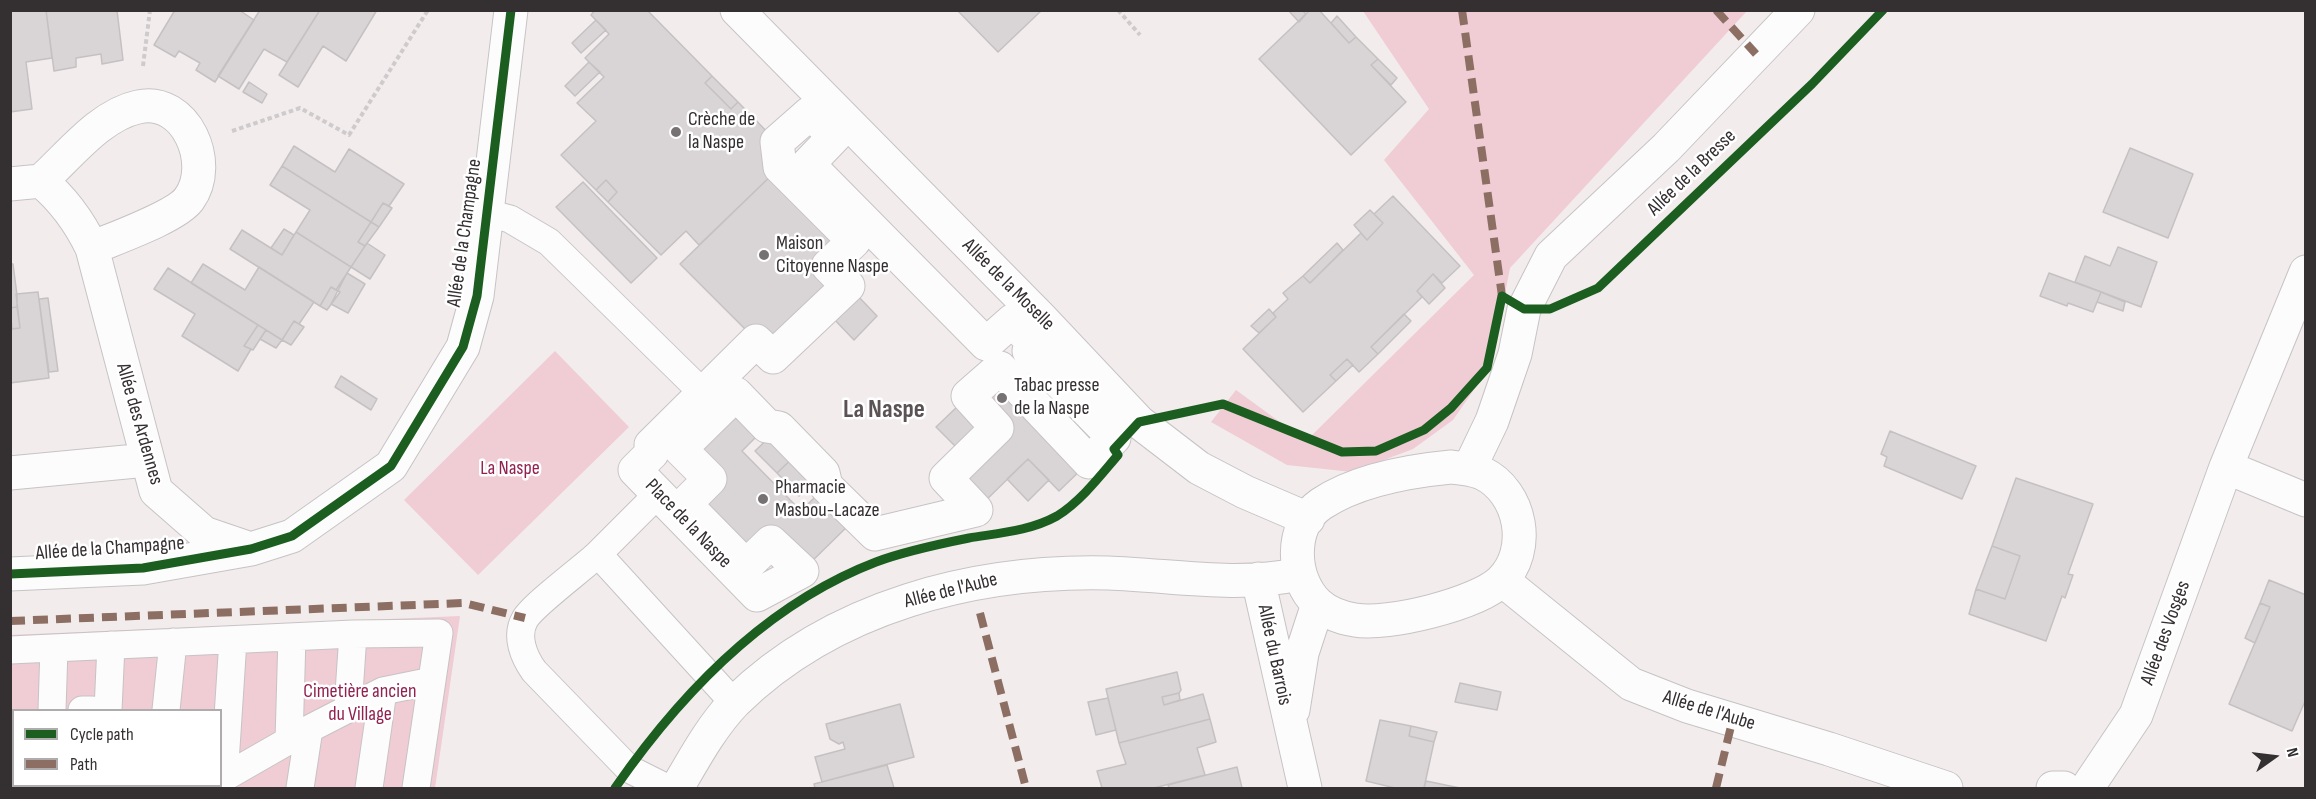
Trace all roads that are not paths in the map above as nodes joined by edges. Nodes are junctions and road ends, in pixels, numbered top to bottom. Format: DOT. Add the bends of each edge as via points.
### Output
graph roads {
  1 [pos="511,10"];
  2 [pos="737,10"];
  3 [pos="1798,10"];
  4 [pos="26,182"];
  5 [pos="487,213"];
  6 [pos="92,248"];
  7 [pos="2306,272"];
  8 [pos="704,393"];
  9 [pos="147,460"];
  10 [pos="2226,467"];
  11 [pos="1470,469"];
  12 [pos="10,473"];
  13 [pos="654,498"];
  14 [pos="2306,500"];
  15 [pos="1308,519"];
  16 [pos="251,549"];
  17 [pos="598,554"];
  18 [pos="10,574"];
  19 [pos="1299,574"];
  20 [pos="1258,579"];
  21 [pos="1502,580"];
  22 [pos="1318,604"];
  23 [pos="353,634"];
  24 [pos="292,638"];
  25 [pos="233,640"];
  26 [pos="173,642"];
  27 [pos="111,645"];
  28 [pos="54,648"];
  29 [pos="10,650"];
  30 [pos="432,681"];
  31 [pos="383,690"];
  32 [pos="734,703"];
  33 [pos="348,708"];
  34 [pos="52,709"];
  35 [pos="108,709"];
  36 [pos="166,709"];
  37 [pos="1291,731"];
  38 [pos="222,733"];
  39 [pos="299,734"];
  40 [pos="222,779"];
  41 [pos="300,789"];
  42 [pos="369,789"];
  43 [pos="416,789"];
  44 [pos="667,789"];
  45 [pos="677,789"];
  46 [pos="1305,789"];
  47 [pos="1946,789"];
  48 [pos="2053,789"];
  49 [pos="2064,789"];
  50 [pos="2086,789"];
  1 -- 5 [label="street, Allée de la Champagne"];
  2 -- 15 [label="street, Allée de la Moselle" via="1139,422 1199,468"];
  3 -- 11 [label="street, Allée de la Bresse" via="1666,148 1551,256 1524,309 1515,354"];
  4 -- 6 [label="street, Allée des Ardennes" via="59,196"];
  4 -- 6 [label="street, Allée des Ardennes" via="115,117 139,106 161,107 180,119 201,161 198,183 188,201 172,213"];
  5 -- 8 [label="lane" via="510,219 549,242"];
  5 -- 16 [label="street, Allée de la Champagne" via="477,296 463,347 391,466 292,536"];
  6 -- 9 [label="street, Allée des Ardennes"];
  7 -- 10 [label="street, Allée des Vosges"];
  8 -- 8 [label="street, Place de la Naspe" via="651,444 652,453 635,470 757,595 802,571 771,542 746,566 685,504 710,479 680,449 736,394 767,426 779,428 823,473 826,486 875,534 976,510 946,478 997,428 968,396 1000,368 1089,462 1114,438 1029,351 1035,344 1012,321 986,344 808,164 835,136 810,113 777,142 780,167 854,241 828,266 848,286 773,357 756,341"];
  9 -- 12 [label="street"];
  9 -- 16 [label="street, Allée des Ardennes" via="156,491 178,513 204,533"];
  10 -- 14 [label="street"];
  10 -- 50 [label="street, Allée des Vosges" via="2136,715"];
  11 -- 15 [label="street" via="1427,469 1362,485 1319,506"];
  11 -- 21 [label="street" via="1495,482 1515,511 1520,548 1514,565"];
  13 -- 17 [label="lane"];
  15 -- 19 [label="street" via="1300,535"];
  16 -- 18 [label="street, Allée de la Champagne" via="143,568"];
  17 -- 32 [label="lane"];
  17 -- 44 [label="lane" via="525,618 520,637 522,647 534,671 629,769"];
  19 -- 20 [label="street, Allée de l'Aube"];
  19 -- 22 [label="street"];
  20 -- 32 [label="street, Allée de l'Aube" via="1059,573 972,582 878,611 837,630 763,677"];
  20 -- 37 [label="street, Allée du Barrois"];
  21 -- 22 [label="street" via="1472,598 1377,622 1337,616"];
  21 -- 47 [label="street, Allée de l'Aube" via="1631,684 1687,706"];
  22 -- 37 [label="street, Allée du Barrois" via="1295,687"];
  23 -- 24 [label="lane"];
  23 -- 30 [label="lane" via="439,633"];
  23 -- 33 [label="lane"];
  24 -- 25 [label="lane"];
  24 -- 39 [label="lane"];
  25 -- 26 [label="lane"];
  25 -- 38 [label="lane"];
  26 -- 27 [label="lane"];
  26 -- 36 [label="lane"];
  27 -- 28 [label="lane"];
  27 -- 35 [label="lane"];
  28 -- 29 [label="lane"];
  28 -- 34 [label="lane"];
  30 -- 31 [label="lane"];
  30 -- 43 [label="lane"];
  31 -- 33 [label="lane"];
  31 -- 42 [label="lane"];
  32 -- 45 [label="street, Allée de l'Aube" via="714,727"];
  33 -- 39 [label="lane"];
  37 -- 46 [label="street, Allée du Barrois"];
  39 -- 40 [label="lane"];
  39 -- 41 [label="lane"];
  48 -- 49 [label="street"];
}
